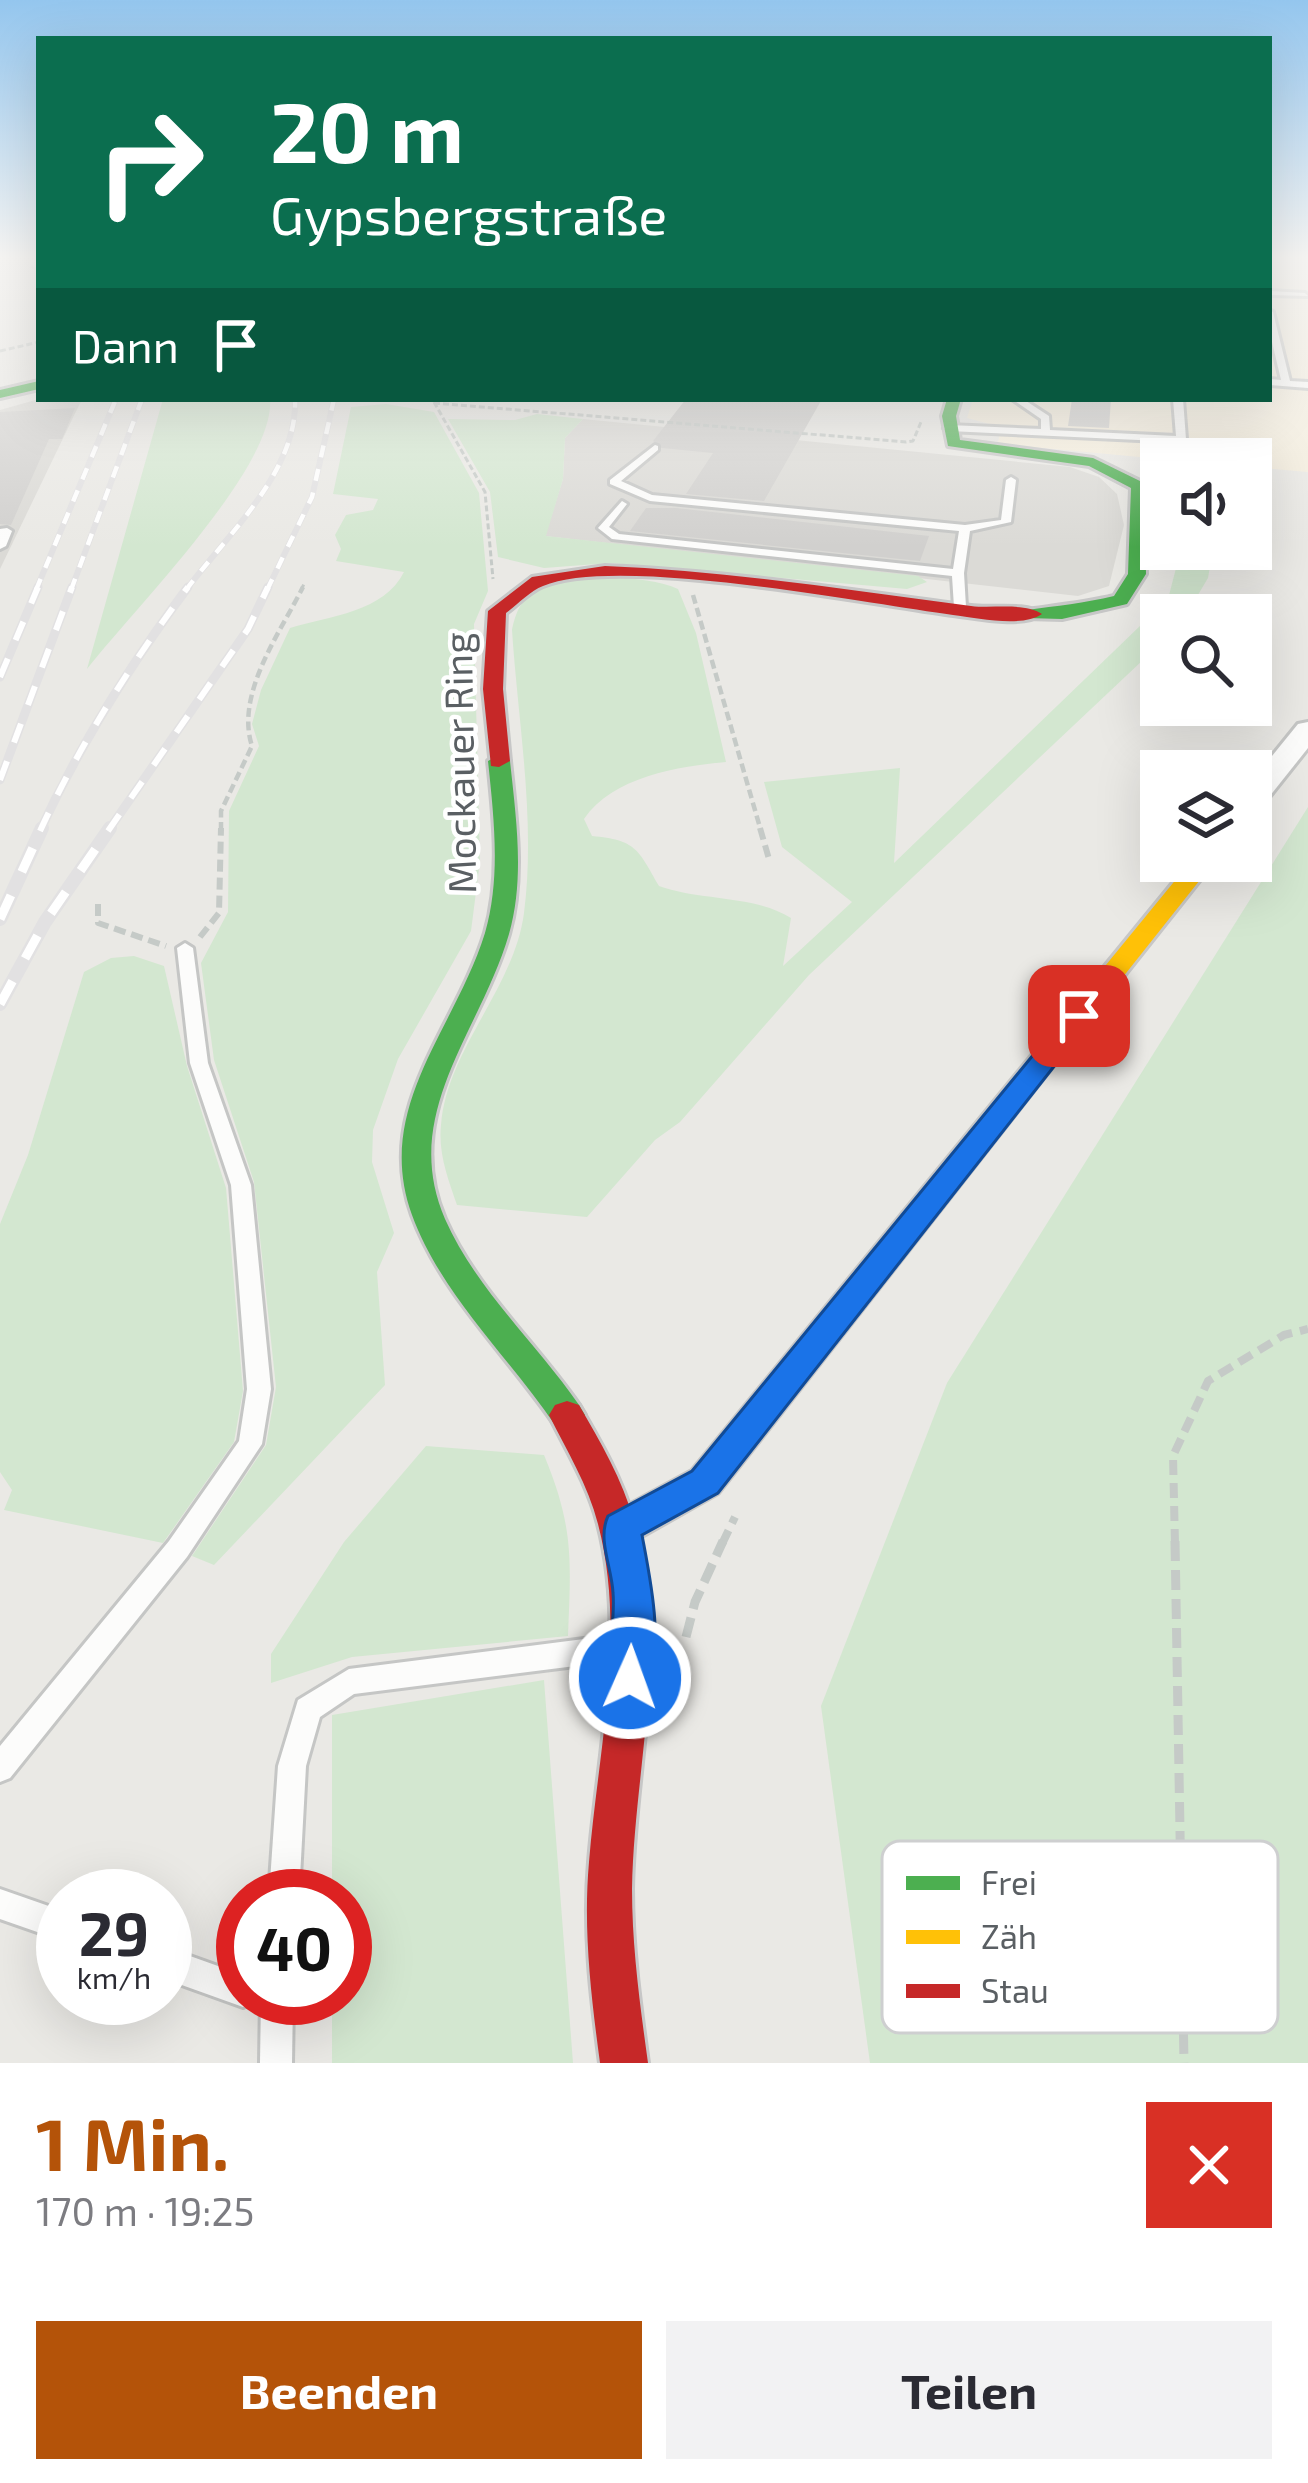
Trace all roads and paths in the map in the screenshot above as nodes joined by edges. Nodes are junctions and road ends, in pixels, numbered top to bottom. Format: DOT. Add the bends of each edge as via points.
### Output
graph roads {
  1 [pos="1279,354"];
  2 [pos="36,381"];
  3 [pos="1272,382"];
  4 [pos="1286,384"];
  5 [pos="1308,385"];
  6 [pos="0,390"];
  7 [pos="434,402"];
  8 [pos="445,402"];
  9 [pos="952,402"];
  10 [pos="1022,402"];
  11 [pos="1178,402"];
  12 [pos="937,421"];
  13 [pos="1045,434"];
  14 [pos="655,448"];
  15 [pos="1012,480"];
  16 [pos="622,504"];
  17 [pos="965,528"];
  18 [pos="0,532"];
  19 [pos="0,546"];
  20 [pos="958,573"];
  21 [pos="667,574"];
  22 [pos="304,584"];
  23 [pos="504,599"];
  24 [pos="960,607"];
  25 [pos="1308,730"];
  26 [pos="1272,775"];
  27 [pos="769,859"];
  28 [pos="1186,882"];
  29 [pos="98,904"];
  30 [pos="184,948"];
  31 [pos="1308,1329"];
  32 [pos="622,1528"];
  33 [pos="632,1646"];
  34 [pos="0,1768"];
  35 [pos="1180,1841"];
  36 [pos="286,1869"];
  37 [pos="0,1904"];
  38 [pos="36,1917"];
  39 [pos="274,2025"];
  40 [pos="1183,2033"];
  41 [pos="276,2063"];
  42 [pos="623,2063"];
  43 [pos="1184,2063"];
  1 -- 4 [label="lane"];
  2 -- 6 [label="main road"];
  3 -- 4 [label="lane"];
  4 -- 5 [label="lane"];
  7 -- 23 [label="path" via="484,493 494,590"];
  8 -- 12 [label="path" via="906,442"];
  9 -- 12 [label="main road"];
  10 -- 13 [label="lane" via="1046,418"];
  11 -- 13 [label="lane" via="1181,439"];
  12 -- 13 [label="lane"];
  12 -- 24 [label="main road, Mockauer Ring" via="960,446 1110,468 1128,476 1142,498 1138,574 1121,600 1057,615"];
  14 -- 17 [label="lane" via="614,482 650,498"];
  15 -- 17 [label="lane" via="1006,522"];
  16 -- 20 [label="lane" via="603,528 616,537"];
  17 -- 20 [label="lane"];
  18 -- 19 [label="lane" via="7,532"];
  20 -- 24 [label="lane"];
  21 -- 23 [label="main road, Mockauer Ring" via="555,576"];
  21 -- 24 [label="main road, Mockauer Ring"];
  21 -- 27 [label="path" via="686,586 702,617"];
  22 -- 30 [label="path" via="254,690 245,725 252,746 221,811 219,913"];
  23 -- 32 [label="main road, Mockauer Ring" via="494,631 502,910 479,977 420,1093 413,1166 449,1256 577,1428"];
  25 -- 26 [label="street"];
  28 -- 32 [label="main road" via="705,1482"];
  29 -- 30 [label="path" via="98,923 148,944"];
  30 -- 34 [label="lane" via="200,1063 241,1185 260,1389 250,1444 178,1549"];
  31 -- 35 [label="path" via="1208,1381 1173,1456"];
  32 -- 33 [label="main road, Mockauer Ring"];
  33 -- 36 [label="lane" via="349,1682 308,1709 292,1766"];
  33 -- 42 [label="main road, Mockauer Ring" via="609,1912"];
  37 -- 38 [label="lane"];
  39 -- 41 [label="lane"];
  40 -- 43 [label="path"];
}
